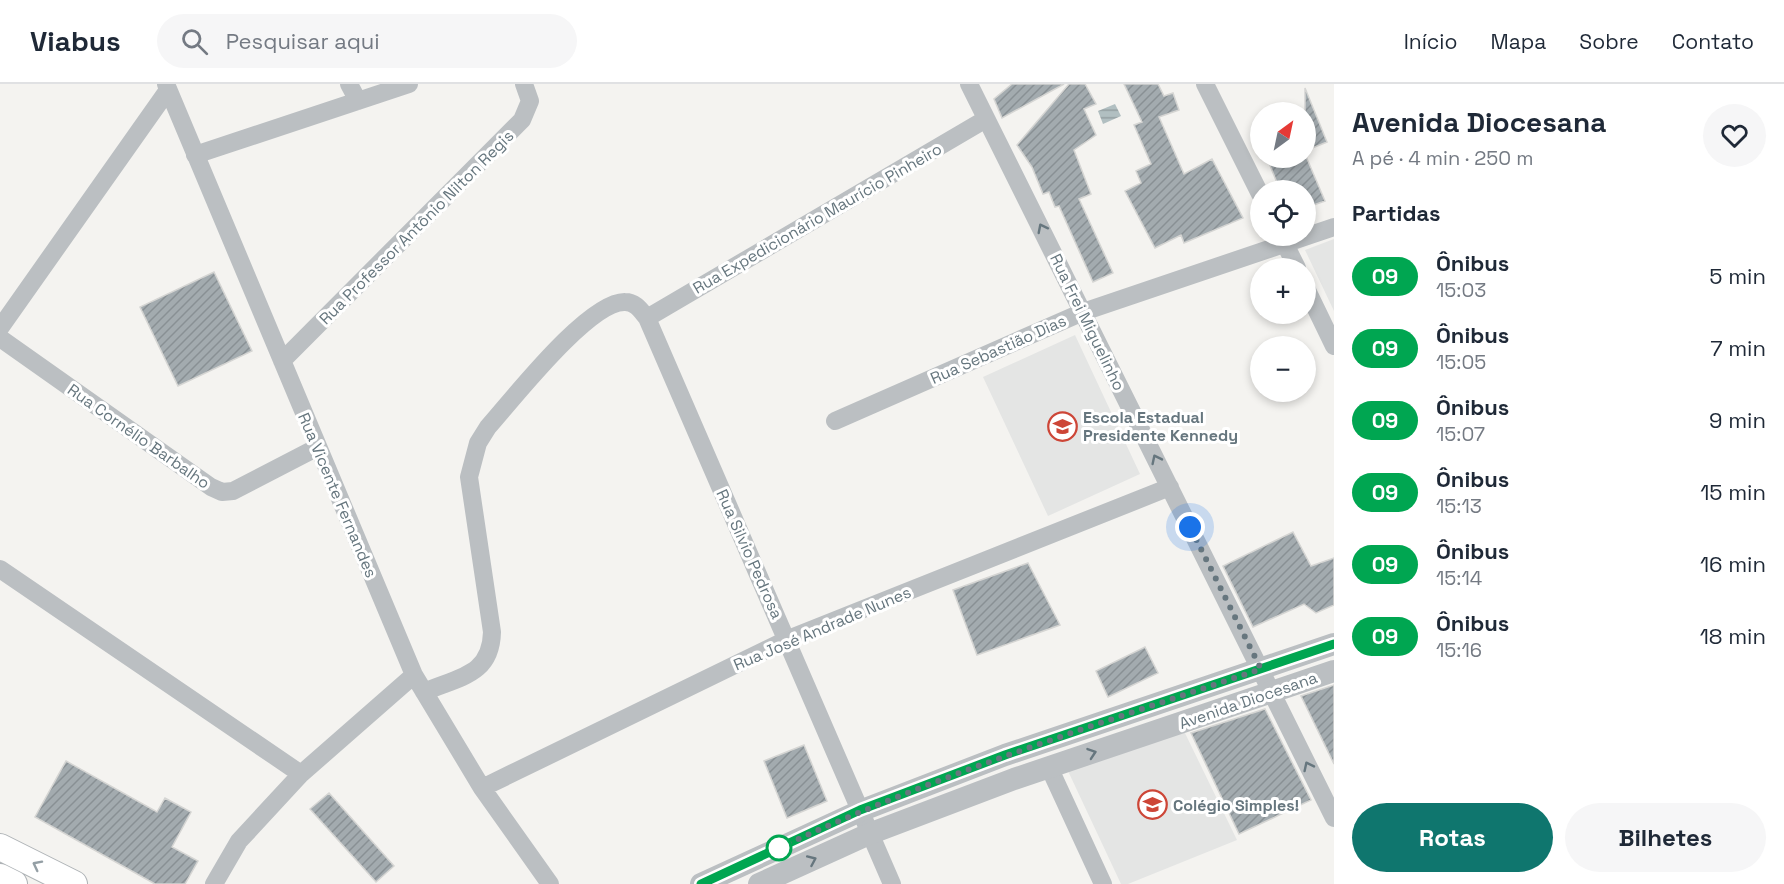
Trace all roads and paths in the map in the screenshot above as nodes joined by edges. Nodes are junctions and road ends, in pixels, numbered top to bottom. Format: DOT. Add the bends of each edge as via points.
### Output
graph roads {
  1 [pos="349,84"];
  2 [pos="409,84"];
  3 [pos="524,84"];
  4 [pos="969,84"];
  5 [pos="1205,84"];
  6 [pos="167,87"];
  7 [pos="358,101"];
  8 [pos="987,119"];
  9 [pos="195,155"];
  10 [pos="1253,180"];
  11 [pos="1334,227"];
  12 [pos="1316,232"];
  13 [pos="1266,246"];
  14 [pos="1316,309"];
  15 [pos="1083,312"];
  16 [pos="647,318"];
  17 [pos="0,328"];
  18 [pos="0,338"];
  19 [pos="1334,346"];
  20 [pos="282,361"];
  21 [pos="834,421"];
  22 [pos="318,447"];
  23 [pos="1170,487"];
  24 [pos="0,569"];
  25 [pos="788,639"];
  26 [pos="1334,644"];
  27 [pos="1261,669"];
  28 [pos="1334,671"];
  29 [pos="414,675"];
  30 [pos="424,692"];
  31 [pos="1272,692"];
  32 [pos="1005,755"];
  33 [pos="1049,767"];
  34 [pos="301,774"];
  35 [pos="1014,779"];
  36 [pos="482,788"];
  37 [pos="860,810"];
  38 [pos="1334,818"];
  39 [pos="869,834"];
  40 [pos="1,848"];
  41 [pos="0,877"];
  42 [pos="15,884"];
  43 [pos="74,884"];
  44 [pos="214,884"];
  45 [pos="550,884"];
  46 [pos="701,884"];
  47 [pos="759,884"];
  48 [pos="892,884"];
  49 [pos="1103,884"];
  1 -- 7 [label="street"];
  2 -- 7 [label="street"];
  3 -- 20 [label="street, Rua Professor Antônio Nilton Regis" via="530,101 522,120"];
  4 -- 8 [label="street, Rua Frei Miguelinho"];
  5 -- 10 [label="street"];
  6 -- 9 [label="street, Rua Vicente Fernandes"];
  6 -- 17 [label="street"];
  7 -- 9 [label="street"];
  15 -- 8 [label="street, Rua Frei Miguelinho, one-way"];
  8 -- 16 [label="street, Rua Expedicionário Maurício Pinheiro"];
  9 -- 20 [label="street, Rua Vicente Fernandes"];
  11 -- 12 [label="street, Rua Sebastião Dias"];
  13 -- 15 [label="street, Rua Sebastião Dias"];
  14 -- 19 [label="street"];
  15 -- 21 [label="street, Rua Sebastião Dias"];
  23 -- 15 [label="street, Rua Frei Miguelinho, one-way"];
  16 -- 25 [label="street, Rua Silvio Pedrosa"];
  16 -- 30 [label="street" via="636,305 623,302 578,327 478,443 469,477 492,650 476,670"];
  18 -- 22 [label="street, Rua Cornélio Barbalho" via="222,492 242,487"];
  20 -- 22 [label="street, Rua Vicente Fernandes"];
  22 -- 29 [label="street, Rua Vicente Fernandes"];
  23 -- 25 [label="street, Rua José Andrade Nunes"];
  23 -- 27 [label="street, Rua Frei Miguelinho"];
  24 -- 34 [label="street"];
  25 -- 36 [label="street, Rua José Andrade Nunes"];
  25 -- 37 [label="street, Rua Silvio Pedrosa"];
  26 -- 27 [label="street, Avenida Diocesana"];
  27 -- 31 [label="street, Rua Frei Miguelinho"];
  27 -- 32 [label="street, Avenida Diocesana"];
  28 -- 31 [label="street, Avenida Diocesana"];
  29 -- 30 [label="street, Rua Vicente Fernandes"];
  29 -- 34 [label="street"];
  30 -- 36 [label="street, Rua Vicente Fernandes"];
  33 -- 31 [label="street, Avenida Diocesana, one-way"];
  38 -- 31 [label="street, Rua Frei Miguelinho, one-way"];
  32 -- 35 [label="street"];
  32 -- 37 [label="street, Avenida Diocesana"];
  33 -- 35 [label="street, Avenida Diocesana"];
  33 -- 49 [label="street"];
  34 -- 44 [label="street" via="239,841"];
  35 -- 39 [label="street, Avenida Diocesana"];
  36 -- 45 [label="street, Rua Vicente Fernandes"];
  37 -- 39 [label="street, Rua Silvio Pedrosa"];
  37 -- 46 [label="street, Avenida Diocesana"];
  47 -- 39 [label="street, Avenida Diocesana, one-way"];
  39 -- 48 [label="street, Rua Silvio Pedrosa"];
  43 -- 40 [label="main road, one-way"];
  41 -- 42 [label="main road"];
}
